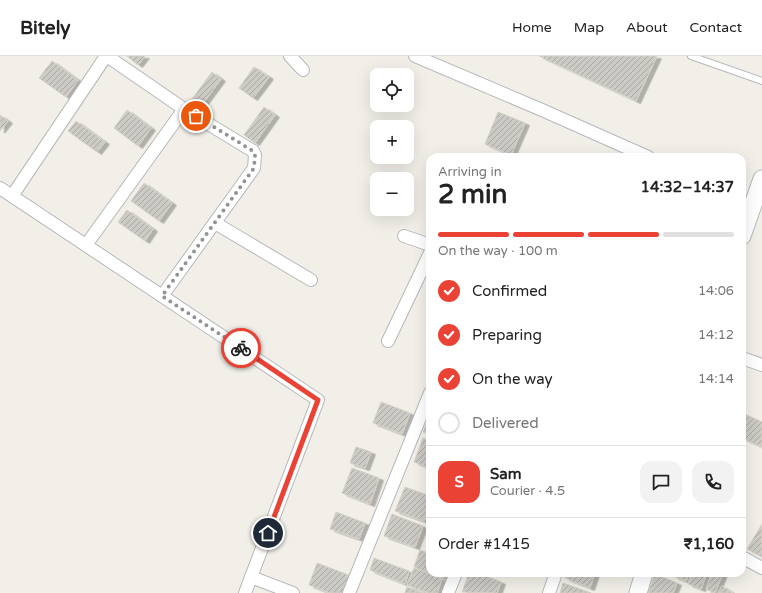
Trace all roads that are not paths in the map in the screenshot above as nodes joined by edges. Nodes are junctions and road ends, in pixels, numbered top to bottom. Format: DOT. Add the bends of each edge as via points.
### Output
graph roads {
  1 [pos="106,56"];
  2 [pos="290,56"];
  3 [pos="691,56"];
  4 [pos="419,57"];
  5 [pos="303,70"];
  6 [pos="762,81"];
  7 [pos="184,109"];
  8 [pos="639,153"];
  9 [pos="762,179"];
  10 [pos="0,188"];
  11 [pos="12,196"];
  12 [pos="748,202"];
  13 [pos="746,213"];
  14 [pos="215,223"];
  15 [pos="404,236"];
  16 [pos="426,244"];
  17 [pos="86,245"];
  18 [pos="426,261"];
  19 [pos="311,280"];
  20 [pos="162,296"];
  21 [pos="388,341"];
  22 [pos="746,359"];
  23 [pos="762,365"];
  24 [pos="426,403"];
  25 [pos="746,559"];
  26 [pos="762,568"];
  27 [pos="251,577"];
  28 [pos="454,577"];
  29 [pos="555,577"];
  30 [pos="643,577"];
  31 [pos="245,593"];
  32 [pos="293,593"];
  33 [pos="349,593"];
  34 [pos="448,593"];
  35 [pos="549,593"];
  36 [pos="638,593"];
  1 -- 7 [label="street"];
  1 -- 11 [label="street"];
  2 -- 5 [label="street"];
  3 -- 6 [label="lane"];
  4 -- 8 [label="street"];
  7 -- 14 [label="street" via="253,151 255,155 254,168"];
  7 -- 17 [label="street"];
  9 -- 12 [label="street"];
  10 -- 11 [label="street"];
  11 -- 17 [label="street"];
  12 -- 13 [label="street"];
  14 -- 19 [label="street"];
  14 -- 20 [label="street"];
  15 -- 16 [label="street"];
  17 -- 20 [label="street"];
  18 -- 21 [label="street"];
  20 -- 27 [label="street" via="318,400"];
  22 -- 23 [label="street"];
  24 -- 33 [label="street"];
  25 -- 26 [label="street"];
  27 -- 31 [label="street"];
  27 -- 32 [label="street"];
  28 -- 34 [label="street"];
  29 -- 35 [label="street"];
  30 -- 36 [label="street"];
}
